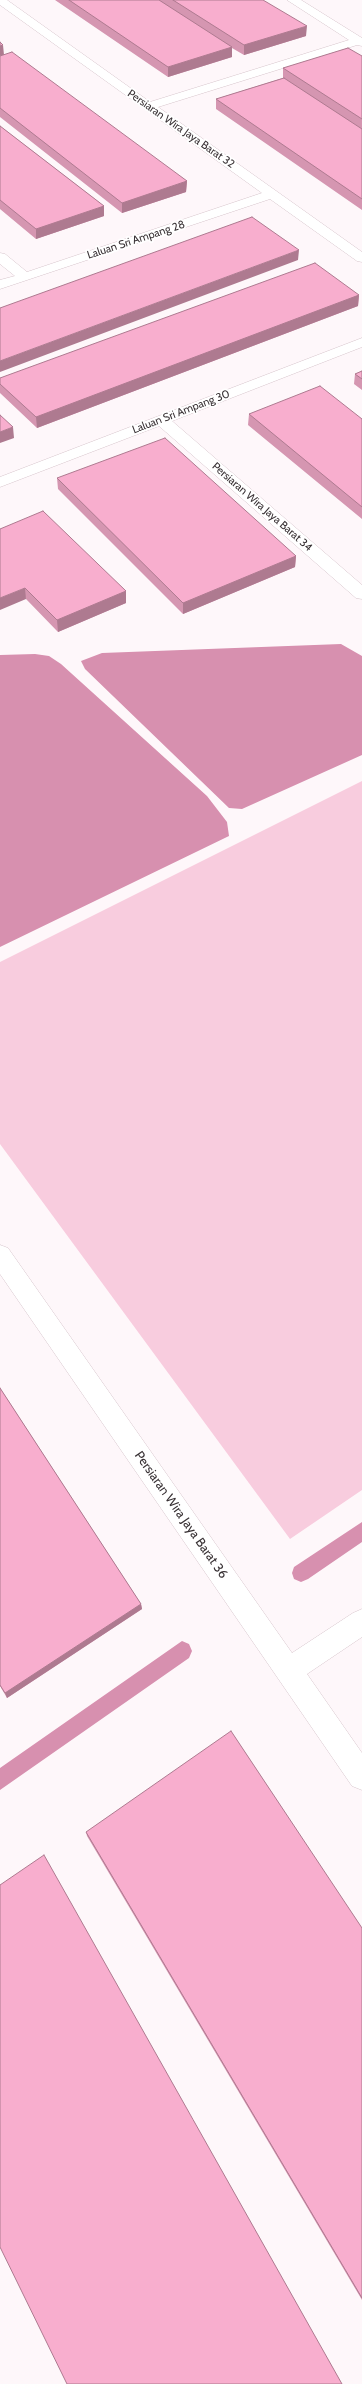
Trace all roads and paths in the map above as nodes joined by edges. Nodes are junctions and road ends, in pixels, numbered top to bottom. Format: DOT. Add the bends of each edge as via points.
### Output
graph roads {
  1 [pos="0,0"];
  2 [pos="293,0"];
  3 [pos="360,42"];
  4 [pos="149,106"];
  5 [pos="272,194"];
  6 [pos="0,256"];
  7 [pos="362,258"];
  8 [pos="24,277"];
  9 [pos="0,285"];
  10 [pos="362,342"];
  11 [pos="162,420"];
  12 [pos="0,482"];
  13 [pos="362,594"];
  14 [pos="0,1255"];
  15 [pos="362,1622"];
  16 [pos="289,1671"];
  17 [pos="362,1776"];
  1 -- 4 [label="street, Persiaran Wira Jaya Barat 32"];
  2 -- 3 [label="street"];
  3 -- 4 [label="street"];
  4 -- 5 [label="street, Persiaran Wira Jaya Barat 32"];
  5 -- 7 [label="street, Persiaran Wira Jaya Barat 32"];
  5 -- 8 [label="street, Laluan Sri Ampang 28"];
  6 -- 8 [label="street"];
  8 -- 9 [label="street, Laluan Sri Ampang 28"];
  10 -- 11 [label="street, Laluan Sri Ampang 30"];
  11 -- 12 [label="street, Laluan Sri Ampang 30"];
  11 -- 13 [label="street, Persiaran Wira Jaya Barat 34"];
  14 -- 16 [label="street, Persiaran Wira Jaya Barat 36"];
  15 -- 16 [label="street"];
  16 -- 17 [label="street, Persiaran Wira Jaya Barat 36"];
}
